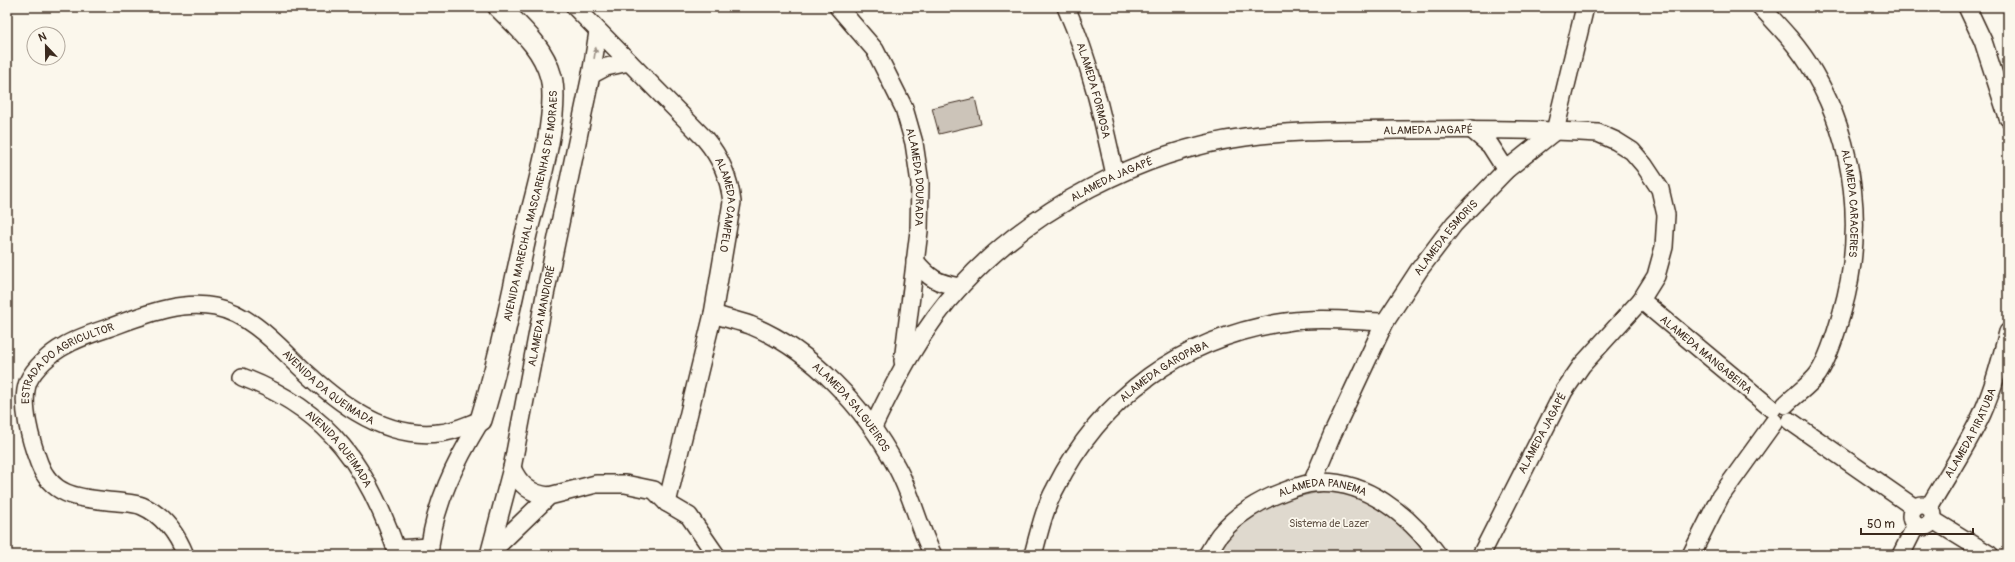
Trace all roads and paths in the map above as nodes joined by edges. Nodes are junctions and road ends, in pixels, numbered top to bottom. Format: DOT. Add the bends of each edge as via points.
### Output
graph roads {
  1 [pos="499,7"];
  2 [pos="575,7"];
  3 [pos="838,7"];
  4 [pos="1066,7"];
  5 [pos="1585,7"];
  6 [pos="1761,7"];
  7 [pos="1967,7"];
  8 [pos="598,32"];
  9 [pos="630,62"];
  10 [pos="591,75"];
  11 [pos="2008,118"];
  12 [pos="1471,129"];
  13 [pos="1555,131"];
  14 [pos="1506,170"];
  15 [pos="1115,175"];
  16 [pos="915,261"];
  17 [pos="960,287"];
  18 [pos="1641,300"];
  19 [pos="188,306"];
  20 [pos="713,314"];
  21 [pos="1385,322"];
  22 [pos="2008,332"];
  23 [pos="902,368"];
  24 [pos="242,377"];
  25 [pos="1780,414"];
  26 [pos="480,420"];
  27 [pos="873,428"];
  28 [pos="512,468"];
  29 [pos="1312,483"];
  30 [pos="549,496"];
  31 [pos="668,503"];
  32 [pos="1925,511"];
  33 [pos="430,551"];
  34 [pos="397,552"];
  35 [pos="186,555"];
  36 [pos="489,555"];
  37 [pos="716,555"];
  38 [pos="933,555"];
  39 [pos="1034,555"];
  40 [pos="1207,555"];
  41 [pos="1438,555"];
  42 [pos="1481,555"];
  43 [pos="1691,555"];
  44 [pos="1901,555"];
  45 [pos="1990,555"];
  1 -- 26 [label="street, AVENIDA MARECHAL MASCARENHAS DE MORAES" via="537,45 551,77 553,95 547,146 494,379"];
  2 -- 8 [label="street, ALAMEDA CAMPELO"];
  3 -- 16 [label="street, ALAMEDA DOURADA" via="875,50 904,108 914,143 920,183 919,231"];
  4 -- 15 [label="street, ALAMEDA FORMOSA" via="1082,42 1096,87"];
  5 -- 13 [label="street"];
  6 -- 25 [label="street, ALAMEDA CARACERES" via="1786,33 1814,72 1833,112 1846,151 1853,193 1854,237 1850,285 1836,334 1818,374"];
  7 -- 11 [label="street" via="1983,41"];
  8 -- 9 [label="street, ALAMEDA CAMPELO"];
  10 -- 8 [label="street, ALAMEDA MANDIORÉ, one-way"];
  9 -- 10 [label="street" via="606,67"];
  9 -- 20 [label="street, ALAMEDA CAMPELO" via="715,152 730,185 732,202"];
  10 -- 28 [label="street, ALAMEDA MANDIORÉ"];
  12 -- 13 [label="street, ALAMEDA JAGAPÉ"];
  12 -- 14 [label="street" via="1490,145"];
  12 -- 15 [label="street, ALAMEDA JAGAPÉ" via="1303,131 1244,137 1197,147"];
  13 -- 14 [label="street, ALAMEDA ESMORIS"];
  13 -- 18 [label="street, ALAMEDA JAGAPÉ" via="1598,133 1616,141 1632,151 1660,190 1666,215 1664,247 1656,276"];
  14 -- 21 [label="street, ALAMEDA ESMORIS" via="1454,224 1419,270"];
  15 -- 17 [label="street, ALAMEDA JAGAPÉ" via="1036,222 1002,247"];
  16 -- 17 [label="street" via="933,280"];
  16 -- 23 [label="street, ALAMEDA DOURADA"];
  17 -- 23 [label="street, ALAMEDA JAGAPÉ" via="918,342"];
  18 -- 25 [label="street, ALAMEDA MANGABEIRA"];
  18 -- 42 [label="street, ALAMEDA JAGAPÉ" via="1582,365 1564,391"];
  19 -- 26 [label="street, AVENIDA DA QUEIMADA" via="214,307 245,319 283,350 313,380 343,403 382,426 430,434 452,431"];
  19 -- 35 [label="street, ESTRADA DO AGRICULTOR" via="153,312 85,336 62,347 34,372 29,381 26,400 34,447 40,466 51,484 72,496 141,506 159,517 172,530"];
  20 -- 27 [label="street, ALAMEDA SALGUEIROS" via="751,326 780,341 804,358 842,389"];
  20 -- 31 [label="street, ALAMEDA CAMPELO"];
  21 -- 29 [label="street, ALAMEDA ESMORIS"];
  21 -- 39 [label="street, ALAMEDA GAROPABA" via="1286,322 1247,330 1201,346 1166,364 1130,391 1101,419 1075,453 1054,490 1041,524"];
  22 -- 32 [label="street, ALAMEDA PIRATUBA" via="1982,413 1969,440"];
  23 -- 27 [label="street, ALAMEDA JAGAPÉ"];
  24 -- 34 [label="street, AVENIDA QUEIMADA" via="265,386 300,406 326,426 347,450 369,486"];
  25 -- 32 [label="street, ALAMEDA MANGABEIRA"];
  25 -- 43 [label="street, ALAMEDA CARACERES" via="1720,497"];
  26 -- 33 [label="street" via="443,493"];
  27 -- 38 [label="street, ALAMEDA SALGUEIROS" via="897,466 911,498 924,539"];
  28 -- 30 [label="street" via="518,481 527,489"];
  28 -- 36 [label="street, ALAMEDA MANDIORÉ"];
  29 -- 40 [label="street, ALAMEDA PANEMA" via="1270,497 1248,509 1222,532"];
  29 -- 41 [label="street, ALAMEDA PANEMA" via="1342,485 1367,493 1389,505 1427,539"];
  30 -- 31 [label="street" via="596,484 625,484 654,490"];
  30 -- 36 [label="street"];
  31 -- 37 [label="street" via="689,516"];
  32 -- 44 [label="street" via="1911,517 1916,525"];
  32 -- 45 [label="street, ALAMEDA MANGABEIRA"];
  33 -- 34 [label="street"];
}
